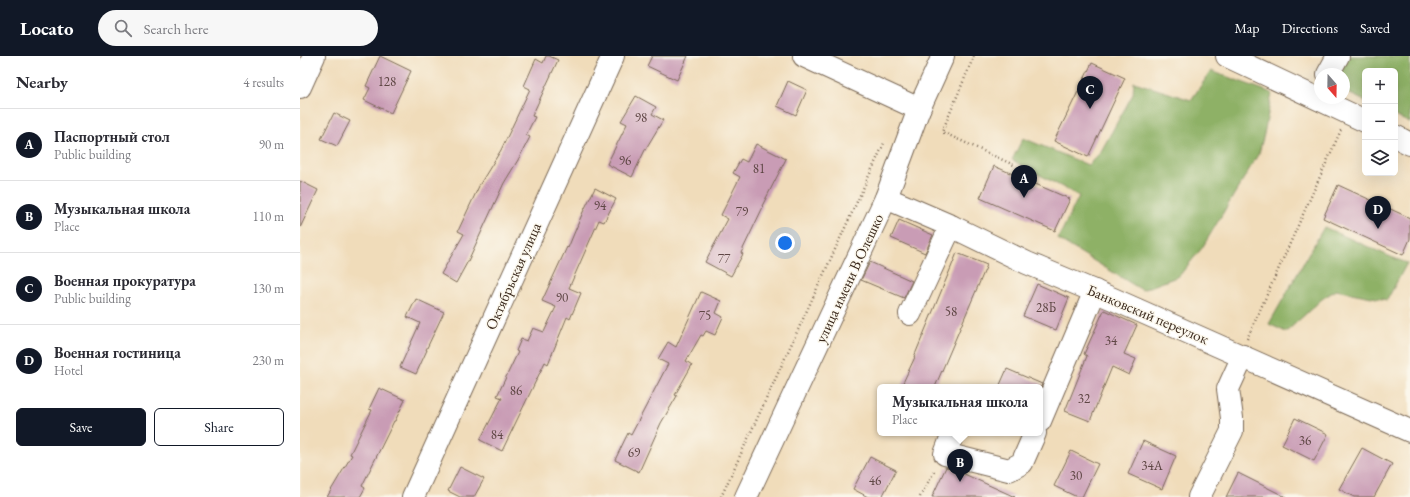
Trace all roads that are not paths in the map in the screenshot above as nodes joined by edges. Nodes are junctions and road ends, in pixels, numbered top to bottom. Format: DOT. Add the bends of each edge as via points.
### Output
graph roads {
  1 [pos="314,56"];
  2 [pos="613,56"];
  3 [pos="804,56"];
  4 [pos="943,56"];
  5 [pos="1227,56"];
  6 [pos="1338,56"];
  7 [pos="1331,68"];
  8 [pos="300,87"];
  9 [pos="1314,92"];
  10 [pos="1335,104"];
  11 [pos="919,109"];
  12 [pos="1357,117"];
  13 [pos="1398,138"];
  14 [pos="1410,144"];
  15 [pos="886,198"];
  16 [pos="951,226"];
  17 [pos="1095,291"];
  18 [pos="910,314"];
  19 [pos="1241,355"];
  20 [pos="1043,414"];
  21 [pos="1410,431"];
  22 [pos="952,436"];
  23 [pos="1034,436"];
  24 [pos="413,497"];
  25 [pos="746,497"];
  26 [pos="1200,497"];
  1 -- 8 [label="street"];
  2 -- 24 [label="street, Октябрьская улица"];
  3 -- 11 [label="street"];
  4 -- 11 [label="street, улица имени В.Олешко"];
  5 -- 9 [label="street"];
  6 -- 7 [label="street"];
  10 -- 12 [label="street"];
  11 -- 15 [label="street, улица имени В.Олешко"];
  13 -- 14 [label="street"];
  15 -- 16 [label="street, Банковский переулок"];
  15 -- 25 [label="street, улица имени В.Олешко"];
  16 -- 17 [label="street, Банковский переулок" via="1027,263"];
  16 -- 18 [label="street"];
  17 -- 19 [label="street, Банковский переулок"];
  17 -- 20 [label="street"];
  19 -- 21 [label="street, Банковский переулок"];
  19 -- 26 [label="street" via="1228,389 1232,431"];
  22 -- 23 [label="street" via="945,454 1009,470 1022,463"];
}
